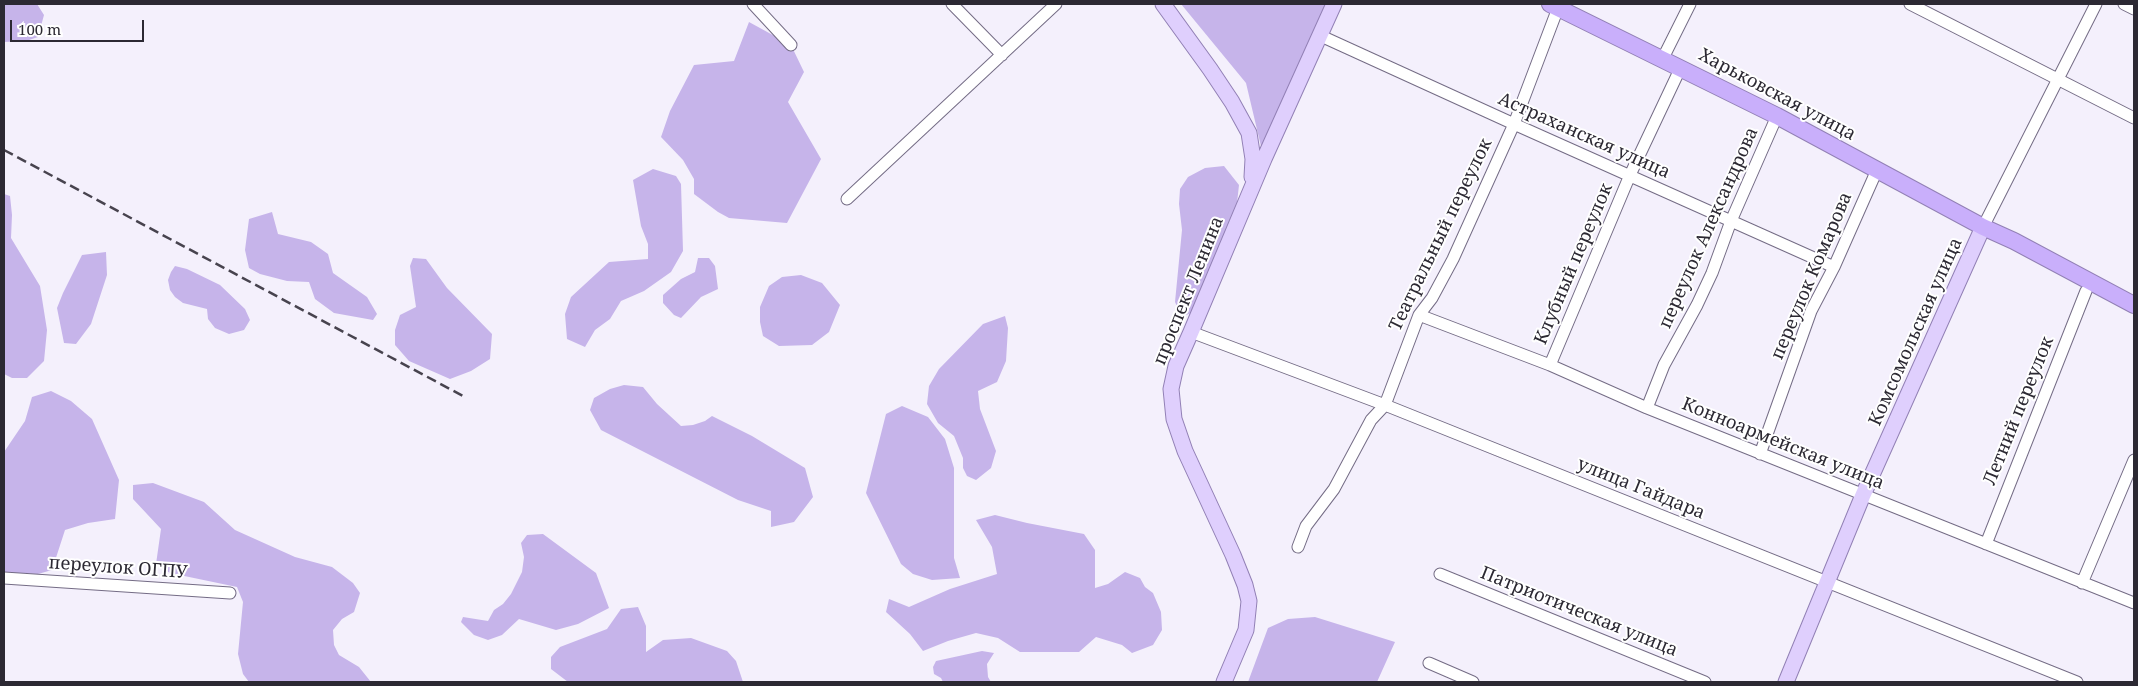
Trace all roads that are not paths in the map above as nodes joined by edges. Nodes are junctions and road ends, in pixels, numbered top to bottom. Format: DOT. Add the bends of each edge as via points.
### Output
graph roads {
  1 [pos="752,4"];
  2 [pos="952,4"];
  3 [pos="1056,4"];
  4 [pos="1162,4"];
  5 [pos="1334,4"];
  6 [pos="1690,4"];
  7 [pos="1910,4"];
  8 [pos="2096,4"];
  9 [pos="2124,4"];
  10 [pos="1554,6"];
  11 [pos="2134,9"];
  12 [pos="1321,36"];
  13 [pos="791,45"];
  14 [pos="1002,54"];
  15 [pos="1663,58"];
  16 [pos="1681,67"];
  17 [pos="2058,79"];
  18 [pos="1777,116"];
  19 [pos="2134,118"];
  20 [pos="1514,124"];
  21 [pos="1877,170"];
  22 [pos="1630,175"];
  23 [pos="1252,189"];
  24 [pos="847,199"];
  25 [pos="1731,221"];
  26 [pos="1983,228"];
  27 [pos="1834,267"];
  28 [pos="2086,291"];
  29 [pos="2134,306"];
  30 [pos="1419,315"];
  31 [pos="2134,317"];
  32 [pos="1191,332"];
  33 [pos="1550,365"];
  34 [pos="1386,405"];
  35 [pos="1647,408"];
  36 [pos="1760,454"];
  37 [pos="2134,460"];
  38 [pos="1863,495"];
  39 [pos="1986,544"];
  40 [pos="1298,547"];
  41 [pos="1440,574"];
  42 [pos="4,578"];
  43 [pos="1827,583"];
  44 [pos="2082,583"];
  45 [pos="230,593"];
  46 [pos="2134,603"];
  47 [pos="1429,663"];
  48 [pos="1224,682"];
  49 [pos="1473,682"];
  50 [pos="1705,682"];
  51 [pos="1786,682"];
  52 [pos="2077,682"];
  1 -- 13 [label="street"];
  2 -- 14 [label="street"];
  3 -- 14 [label="street"];
  4 -- 23 [label="main road" via="1210,69 1249,133 1253,159"];
  5 -- 12 [label="main road, проспект Ленина"];
  6 -- 15 [label="street"];
  7 -- 17 [label="street"];
  8 -- 17 [label="street, Комсомольская улица"];
  9 -- 11 [label="street"];
  10 -- 15 [label="highway, Харьковская улица"];
  10 -- 20 [label="street, Театральный переулок"];
  12 -- 20 [label="street, Астраханская улица"];
  12 -- 23 [label="main road, проспект Ленина"];
  14 -- 24 [label="street"];
  15 -- 16 [label="highway, Харьковская улица"];
  16 -- 18 [label="highway, Харьковская улица"];
  16 -- 22 [label="street, Клубный переулок"];
  17 -- 19 [label="street"];
  17 -- 26 [label="street, Комсомольская улица"];
  18 -- 21 [label="highway, Харьковская улица"];
  18 -- 25 [label="street, переулок Александрова"];
  20 -- 22 [label="street, Астраханская улица"];
  20 -- 30 [label="street, Театральный переулок" via="1453,259"];
  21 -- 26 [label="highway, Харьковская улица"];
  21 -- 27 [label="street, переулок Комарова"];
  22 -- 25 [label="street, Астраханская улица"];
  22 -- 33 [label="street, Клубный переулок"];
  23 -- 32 [label="main road, проспект Ленина"];
  25 -- 27 [label="street, Астраханская улица"];
  25 -- 35 [label="street, переулок Александрова" via="1712,274 1664,365"];
  26 -- 28 [label="highway, Харьковская улица" via="2010,250"];
  26 -- 29 [label="highway, Харьковская улица" via="2014,241"];
  26 -- 38 [label="main road, Комсомольская улица"];
  27 -- 36 [label="street, переулок Комарова" via="1811,311"];
  28 -- 31 [label="highway, Харьковская улица"];
  28 -- 39 [label="street, Летний переулок"];
  30 -- 33 [label="street, Конноармейская улица"];
  30 -- 34 [label="street, Театральный переулок"];
  32 -- 34 [label="street, улица Гайдара"];
  32 -- 48 [label="main road, проспект Ленина" via="1176,366 1171,389 1174,419 1185,451 1233,555 1249,601 1246,630"];
  33 -- 35 [label="street, Конноармейская улица"];
  34 -- 40 [label="street, Театральный переулок" via="1371,420 1334,489 1306,526"];
  34 -- 43 [label="street, улица Гайдара"];
  35 -- 36 [label="street, Конноармейская улица"];
  36 -- 38 [label="street, Конноармейская улица"];
  37 -- 44 [label="street"];
  38 -- 39 [label="street, Конноармейская улица"];
  38 -- 43 [label="main road, Комсомольская улица"];
  39 -- 44 [label="street, Конноармейская улица"];
  41 -- 50 [label="street, Патриотическая улица"];
  42 -- 45 [label="street, переулок ОГПУ"];
  43 -- 51 [label="main road, Комсомольская улица"];
  43 -- 52 [label="street, улица Гайдара"];
  44 -- 46 [label="street, Конноармейская улица"];
  47 -- 49 [label="street"];
}
